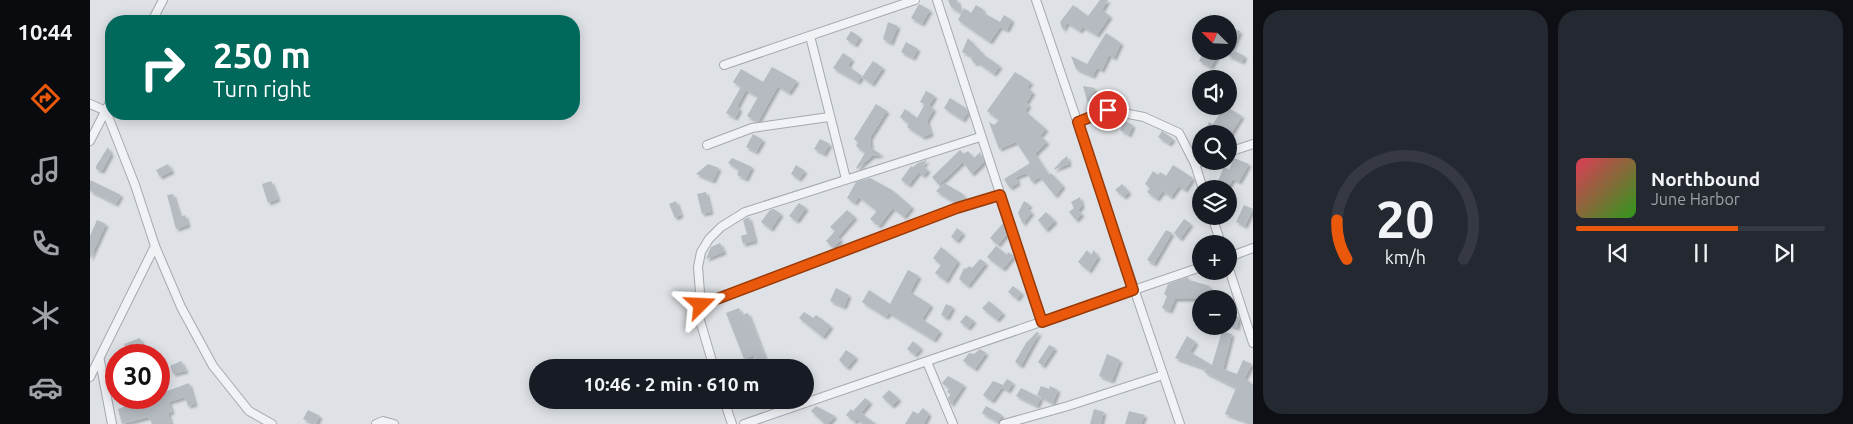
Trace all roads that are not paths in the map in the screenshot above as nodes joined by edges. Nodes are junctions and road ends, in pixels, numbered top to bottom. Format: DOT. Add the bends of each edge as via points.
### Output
graph roads {
  1 [pos="163,0"];
  2 [pos="915,0"];
  3 [pos="936,0"];
  4 [pos="1036,0"];
  5 [pos="155,15"];
  6 [pos="810,36"];
  7 [pos="724,65"];
  8 [pos="90,104"];
  9 [pos="105,111"];
  10 [pos="105,113"];
  11 [pos="829,117"];
  12 [pos="110,120"];
  13 [pos="1078,122"];
  14 [pos="980,138"];
  15 [pos="90,141"];
  16 [pos="1253,144"];
  17 [pos="707,145"];
  18 [pos="1237,149"];
  19 [pos="1192,153"];
  20 [pos="846,179"];
  21 [pos="1000,195"];
  22 [pos="155,246"];
  23 [pos="1253,248"];
  24 [pos="1237,254"];
  25 [pos="1192,269"];
  26 [pos="1233,280"];
  27 [pos="1133,290"];
  28 [pos="701,305"];
  29 [pos="1042,322"];
  30 [pos="1253,340"];
  31 [pos="711,359"];
  32 [pos="100,361"];
  33 [pos="928,362"];
  34 [pos="1163,375"];
  35 [pos="90,377"];
  36 [pos="727,409"];
  37 [pos="112,424"];
  38 [pos="272,424"];
  39 [pos="376,424"];
  40 [pos="394,424"];
  41 [pos="732,424"];
  42 [pos="744,424"];
  43 [pos="953,424"];
  44 [pos="1004,424"];
  45 [pos="1180,424"];
  1 -- 5 [label="street"];
  2 -- 6 [label="street"];
  3 -- 14 [label="street"];
  4 -- 13 [label="street"];
  6 -- 7 [label="street"];
  6 -- 11 [label="street"];
  8 -- 9 [label="street"];
  10 -- 15 [label="street"];
  11 -- 17 [label="street" via="752,128"];
  11 -- 20 [label="street"];
  12 -- 22 [label="street"];
  13 -- 19 [label="street" via="1108,110 1144,117 1179,133"];
  13 -- 27 [label="street"];
  14 -- 20 [label="street"];
  14 -- 21 [label="street"];
  16 -- 18 [label="street"];
  20 -- 28 [label="street" via="745,212 721,227 701,252 698,267"];
  21 -- 28 [label="street" via="957,208"];
  21 -- 29 [label="street"];
  22 -- 32 [label="street"];
  22 -- 38 [label="street" via="181,307 213,366 249,411"];
  23 -- 24 [label="street"];
  25 -- 27 [label="street"];
  26 -- 30 [label="street"];
  27 -- 29 [label="street"];
  27 -- 34 [label="street"];
  28 -- 31 [label="street" via="699,317"];
  29 -- 33 [label="street"];
  32 -- 35 [label="street"];
  32 -- 37 [label="street"];
  33 -- 42 [label="street"];
  33 -- 43 [label="street"];
  34 -- 44 [label="street"];
  34 -- 45 [label="street"];
  36 -- 41 [label="street"];
  39 -- 40 [label="street" via="383,421"];
}
